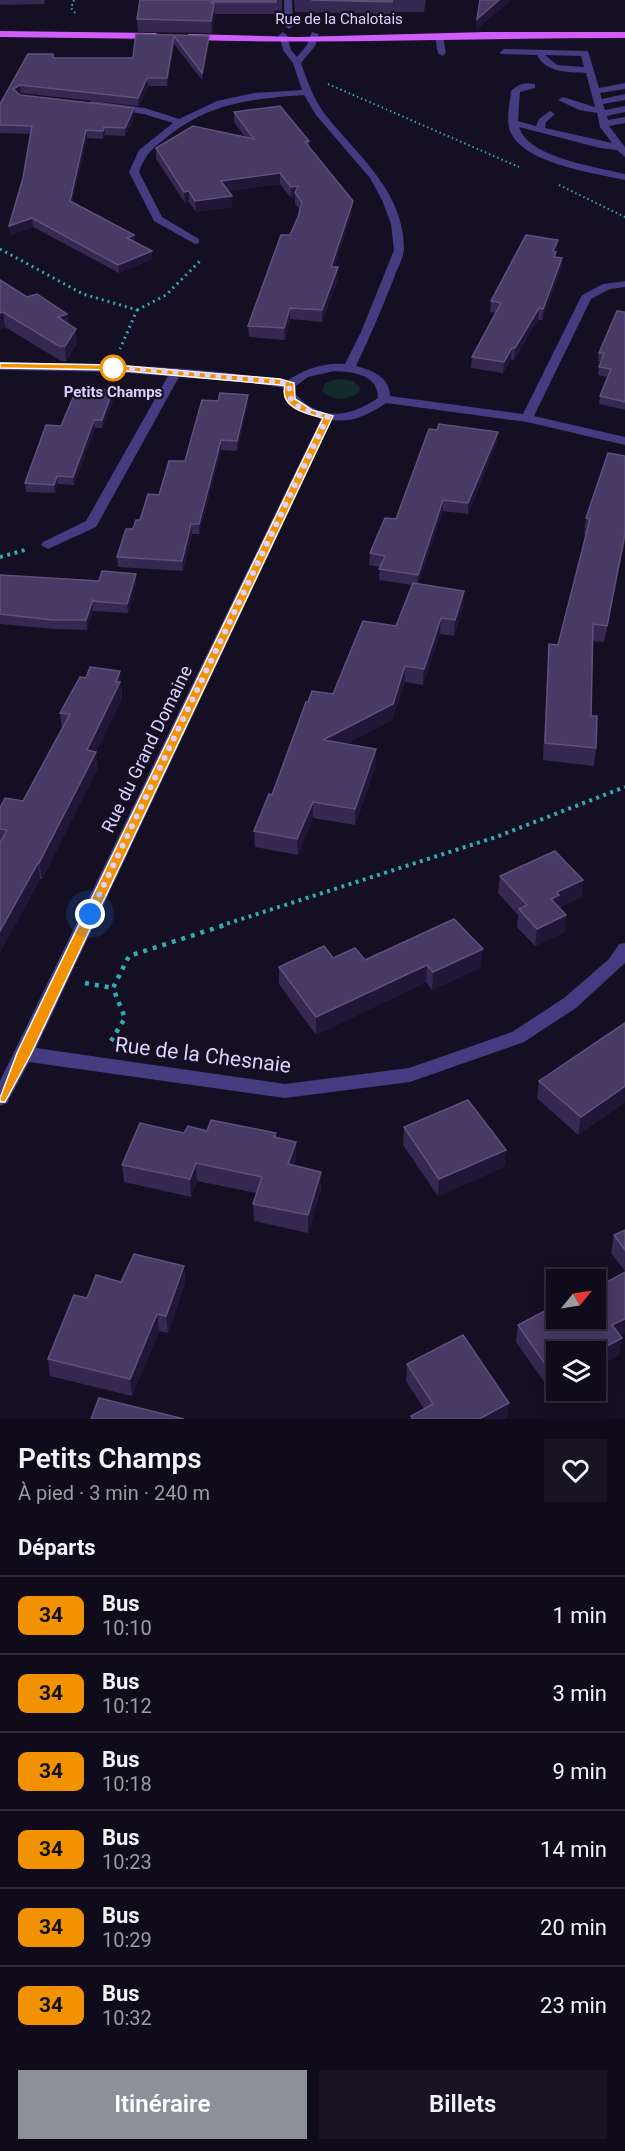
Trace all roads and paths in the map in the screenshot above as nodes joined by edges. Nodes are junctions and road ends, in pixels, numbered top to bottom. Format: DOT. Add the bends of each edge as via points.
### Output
graph roads {
  1 [pos="288,0"];
  2 [pos="289,26"];
  3 [pos="0,34"];
  4 [pos="165,34"];
  5 [pos="181,34"];
  6 [pos="486,35"];
  7 [pos="625,35"];
  8 [pos="315,37"];
  9 [pos="439,37"];
  10 [pos="283,38"];
  11 [pos="504,52"];
  12 [pos="442,53"];
  13 [pos="540,53"];
  14 [pos="297,63"];
  15 [pos="590,70"];
  16 [pos="302,75"];
  17 [pos="532,86"];
  18 [pos="625,86"];
  19 [pos="595,91"];
  20 [pos="307,92"];
  21 [pos="625,97"];
  22 [pos="563,100"];
  23 [pos="85,103"];
  24 [pos="600,109"];
  25 [pos="625,109"];
  26 [pos="550,114"];
  27 [pos="625,120"];
  28 [pos="180,122"];
  29 [pos="514,123"];
  30 [pos="604,124"];
  31 [pos="578,128"];
  32 [pos="540,130"];
  33 [pos="571,137"];
  34 [pos="621,144"];
  35 [pos="522,168"];
  36 [pos="625,177"];
  37 [pos="556,184"];
  38 [pos="625,217"];
  39 [pos="195,241"];
  40 [pos="0,249"];
  41 [pos="625,284"];
  42 [pos="137,310"];
  43 [pos="0,366"];
  44 [pos="115,368"];
  45 [pos="349,368"];
  46 [pos="176,372"];
  47 [pos="290,385"];
  48 [pos="384,399"];
  49 [pos="328,416"];
  50 [pos="527,418"];
  51 [pos="625,441"];
  52 [pos="48,545"];
  53 [pos="625,787"];
  54 [pos="625,949"];
  55 [pos="24,1054"];
  56 [pos="97,1065"];
  57 [pos="0,1098"];
  1 -- 2 [label="street"];
  3 -- 4 [label="main road"];
  5 -- 10 [label="main road, Rue de la Chalotais"];
  6 -- 7 [label="main road, Rue de la Chalotais"];
  6 -- 8 [label="main road, Rue de la Chalotais" via="365,32"];
  6 -- 9 [label="main road, Rue de la Chalotais"];
  8 -- 9 [label="main road, Rue de la Chalotais"];
  8 -- 10 [label="main road, Rue de la Chalotais"];
  8 -- 14 [label="street"];
  9 -- 12 [label="street"];
  10 -- 14 [label="street"];
  11 -- 13 [label="street" via="525,56"];
  13 -- 15 [label="street" via="549,65"];
  13 -- 15 [label="street" via="585,53"];
  14 -- 16 [label="street"];
  15 -- 19 [label="street"];
  16 -- 20 [label="street"];
  16 -- 35 [label="path"];
  17 -- 29 [label="street" via="516,91"];
  18 -- 19 [label="street"];
  19 -- 24 [label="street"];
  20 -- 28 [label="street" via="254,96 217,104"];
  20 -- 45 [label="street" via="319,113 375,177 396,224 399,250"];
  21 -- 24 [label="street"];
  22 -- 24 [label="street" via="582,108"];
  23 -- 28 [label="street" via="145,111"];
  24 -- 25 [label="street"];
  24 -- 30 [label="street"];
  26 -- 32 [label="street" via="542,121"];
  27 -- 30 [label="street"];
  28 -- 39 [label="street" via="142,152 134,172 158,219"];
  29 -- 32 [label="street"];
  29 -- 36 [label="street" via="520,140 534,150 602,166"];
  30 -- 34 [label="street"];
  31 -- 33 [label="street"];
  32 -- 33 [label="street"];
  33 -- 34 [label="street" via="600,145"];
  37 -- 38 [label="path"];
  39 -- 42 [label="path" via="205,256 166,295"];
  40 -- 42 [label="path" via="74,290 111,306"];
  41 -- 50 [label="street" via="607,286 586,297"];
  42 -- 44 [label="path"];
  43 -- 44 [label="street"];
  44 -- 46 [label="street"];
  45 -- 47 [label="street" via="307,372"];
  45 -- 48 [label="street" via="363,371 382,383"];
  46 -- 47 [label="street"];
  46 -- 52 [label="street" via="91,524"];
  47 -- 49 [label="street" via="291,400 298,406"];
  48 -- 49 [label="street" via="367,412"];
  48 -- 50 [label="street"];
  49 -- 55 [label="street, Rue du Grand Domaine"];
  50 -- 51 [label="street"];
  53 -- 56 [label="path" via="496,837 129,956 113,988 125,1018"];
  54 -- 56 [label="street, Rue de la Chesnaie" via="615,964 570,1004 519,1038 410,1075 285,1091"];
  55 -- 56 [label="street, Rue de la Chesnaie"];
  55 -- 57 [label="street, Rue du Grand Domaine"];
}
